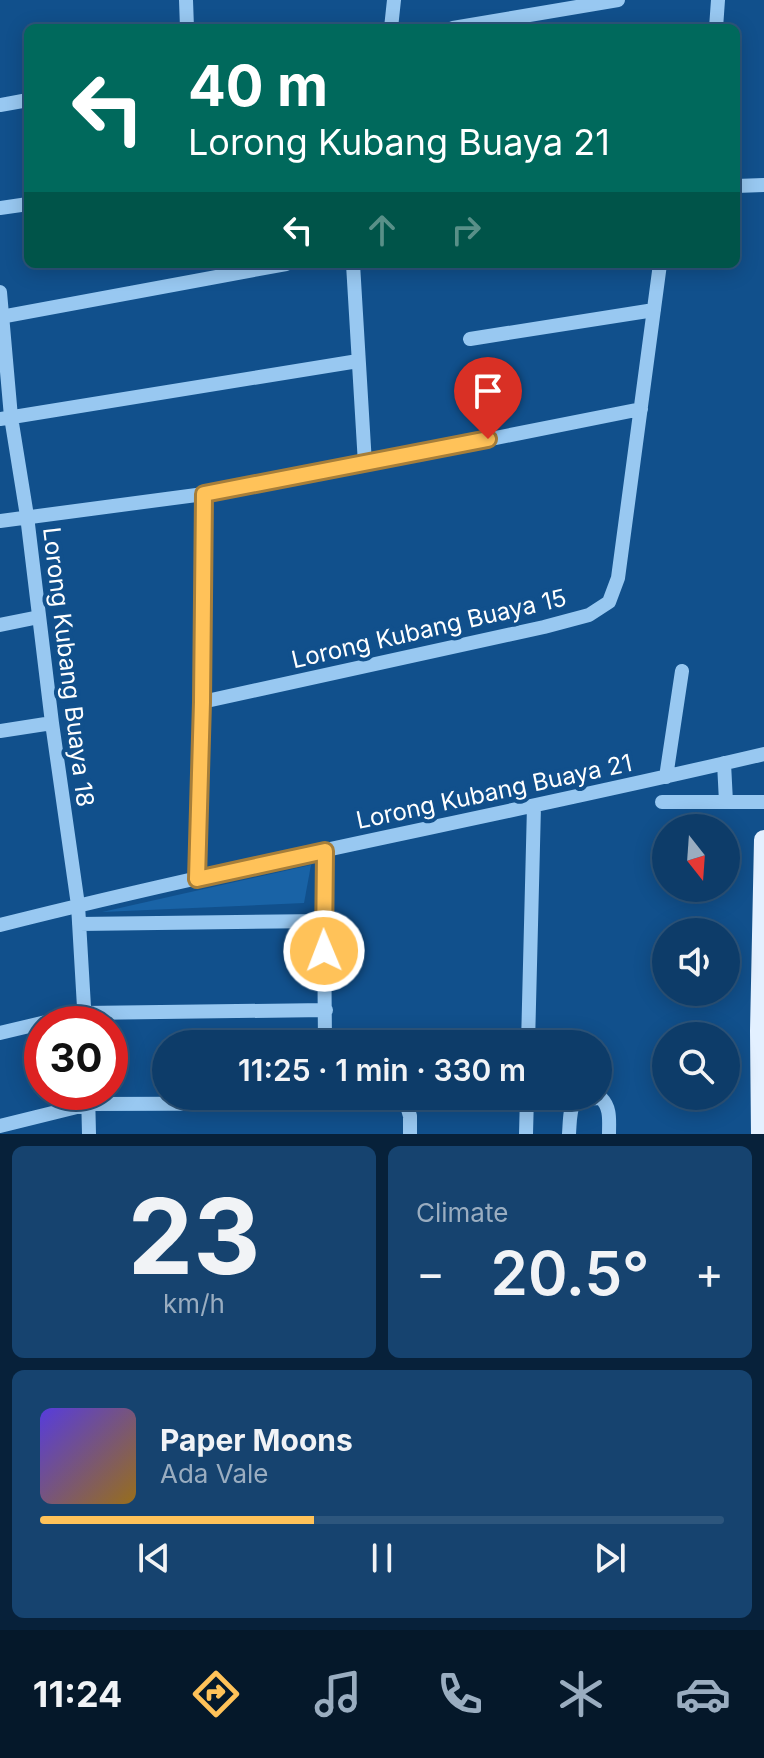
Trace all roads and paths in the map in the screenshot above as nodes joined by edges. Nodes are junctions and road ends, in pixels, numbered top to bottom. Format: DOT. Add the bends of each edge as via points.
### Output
graph roads {
  1 [pos="186,0"];
  2 [pos="394,0"];
  3 [pos="618,0"];
  4 [pos="718,0"];
  5 [pos="187,24"];
  6 [pos="391,24"];
  7 [pos="477,24"];
  8 [pos="716,24"];
  9 [pos="24,101"];
  10 [pos="0,105"];
  11 [pos="764,185"];
  12 [pos="740,186"];
  13 [pos="24,205"];
  14 [pos="0,208"];
  15 [pos="195,268"];
  16 [pos="264,268"];
  17 [pos="353,268"];
  18 [pos="659,268"];
  19 [pos="196,280"];
  20 [pos="0,292"];
  21 [pos="654,310"];
  22 [pos="1,317"];
  23 [pos="470,339"];
  24 [pos="358,361"];
  25 [pos="641,409"];
  26 [pos="6,418"];
  27 [pos="365,464"];
  28 [pos="204,494"];
  29 [pos="27,516"];
  30 [pos="0,521"];
  31 [pos="39,617"];
  32 [pos="0,625"];
  33 [pos="682,671"];
  34 [pos="202,702"];
  35 [pos="52,723"];
  36 [pos="0,731"];
  37 [pos="764,754"];
  38 [pos="724,763"];
  39 [pos="666,777"];
  40 [pos="662,802"];
  41 [pos="726,802"];
  42 [pos="764,802"];
  43 [pos="534,806"];
  44 [pos="325,851"];
  45 [pos="764,851"];
  46 [pos="197,879"];
  47 [pos="78,905"];
  48 [pos="324,921"];
  49 [pos="79,924"];
  50 [pos="0,925"];
  51 [pos="84,1006"];
  52 [pos="326,1010"];
  53 [pos="128,1017"];
  54 [pos="24,1029"];
  55 [pos="325,1030"];
  56 [pos="528,1030"];
  57 [pos="762,1032"];
  58 [pos="0,1033"];
  59 [pos="762,1095"];
  60 [pos="128,1098"];
  61 [pos="152,1098"];
  62 [pos="60,1110"];
  63 [pos="88,1110"];
  64 [pos="408,1110"];
  65 [pos="527,1110"];
  66 [pos="0,1126"];
  67 [pos="18,1128"];
  68 [pos="89,1134"];
  69 [pos="410,1134"];
  70 [pos="526,1134"];
  71 [pos="569,1134"];
  72 [pos="609,1134"];
  73 [pos="761,1134"];
  1 -- 5 [label="street"];
  2 -- 6 [label="street"];
  3 -- 7 [label="street"];
  4 -- 8 [label="street"];
  9 -- 10 [label="street"];
  11 -- 12 [label="street"];
  13 -- 14 [label="street"];
  15 -- 19 [label="street"];
  16 -- 19 [label="street"];
  17 -- 24 [label="street"];
  18 -- 21 [label="street, Lorong Kubang Buaya 15"];
  19 -- 22 [label="street"];
  20 -- 22 [label="street, Lorong Kubang Buaya 18"];
  21 -- 23 [label="street"];
  21 -- 25 [label="street, Lorong Kubang Buaya 15"];
  22 -- 26 [label="street, Lorong Kubang Buaya 18"];
  24 -- 26 [label="street"];
  24 -- 27 [label="street"];
  25 -- 27 [label="street"];
  25 -- 34 [label="street, Lorong Kubang Buaya 15" via="618,578 609,602 589,615 544,627"];
  26 -- 29 [label="street, Lorong Kubang Buaya 18"];
  27 -- 28 [label="street"];
  28 -- 29 [label="street"];
  28 -- 34 [label="street"];
  29 -- 30 [label="street"];
  29 -- 31 [label="street, Lorong Kubang Buaya 18"];
  31 -- 32 [label="street"];
  31 -- 35 [label="street, Lorong Kubang Buaya 18"];
  33 -- 39 [label="street"];
  34 -- 46 [label="street"];
  35 -- 36 [label="street"];
  35 -- 47 [label="street, Lorong Kubang Buaya 18"];
  37 -- 38 [label="street, Lorong Kubang Buaya 21"];
  38 -- 39 [label="street, Lorong Kubang Buaya 21"];
  38 -- 41 [label="street"];
  39 -- 43 [label="street, Lorong Kubang Buaya 21"];
  40 -- 41 [label="street"];
  41 -- 42 [label="street"];
  43 -- 44 [label="street, Lorong Kubang Buaya 21"];
  43 -- 56 [label="street"];
  44 -- 46 [label="street, Lorong Kubang Buaya 21"];
  44 -- 48 [label="street"];
  45 -- 57 [label="main road"];
  46 -- 47 [label="street, Lorong Kubang Buaya 21"];
  47 -- 49 [label="street, Lorong Kubang Buaya 18"];
  47 -- 50 [label="street, Lorong Kubang Buaya 21"];
  48 -- 49 [label="street"];
  48 -- 52 [label="street"];
  49 -- 51 [label="street, Lorong Kubang Buaya 18"];
  52 -- 53 [label="street"];
  52 -- 55 [label="street"];
  54 -- 58 [label="street"];
  57 -- 59 [label="main road"];
  59 -- 73 [label="main road"];
  60 -- 61 [label="street"];
  62 -- 67 [label="street"];
  63 -- 68 [label="street"];
  64 -- 69 [label="street"];
  65 -- 70 [label="street"];
  66 -- 67 [label="street"];
  71 -- 72 [label="street" via="575,1102 601,1098 609,1111"];
}
